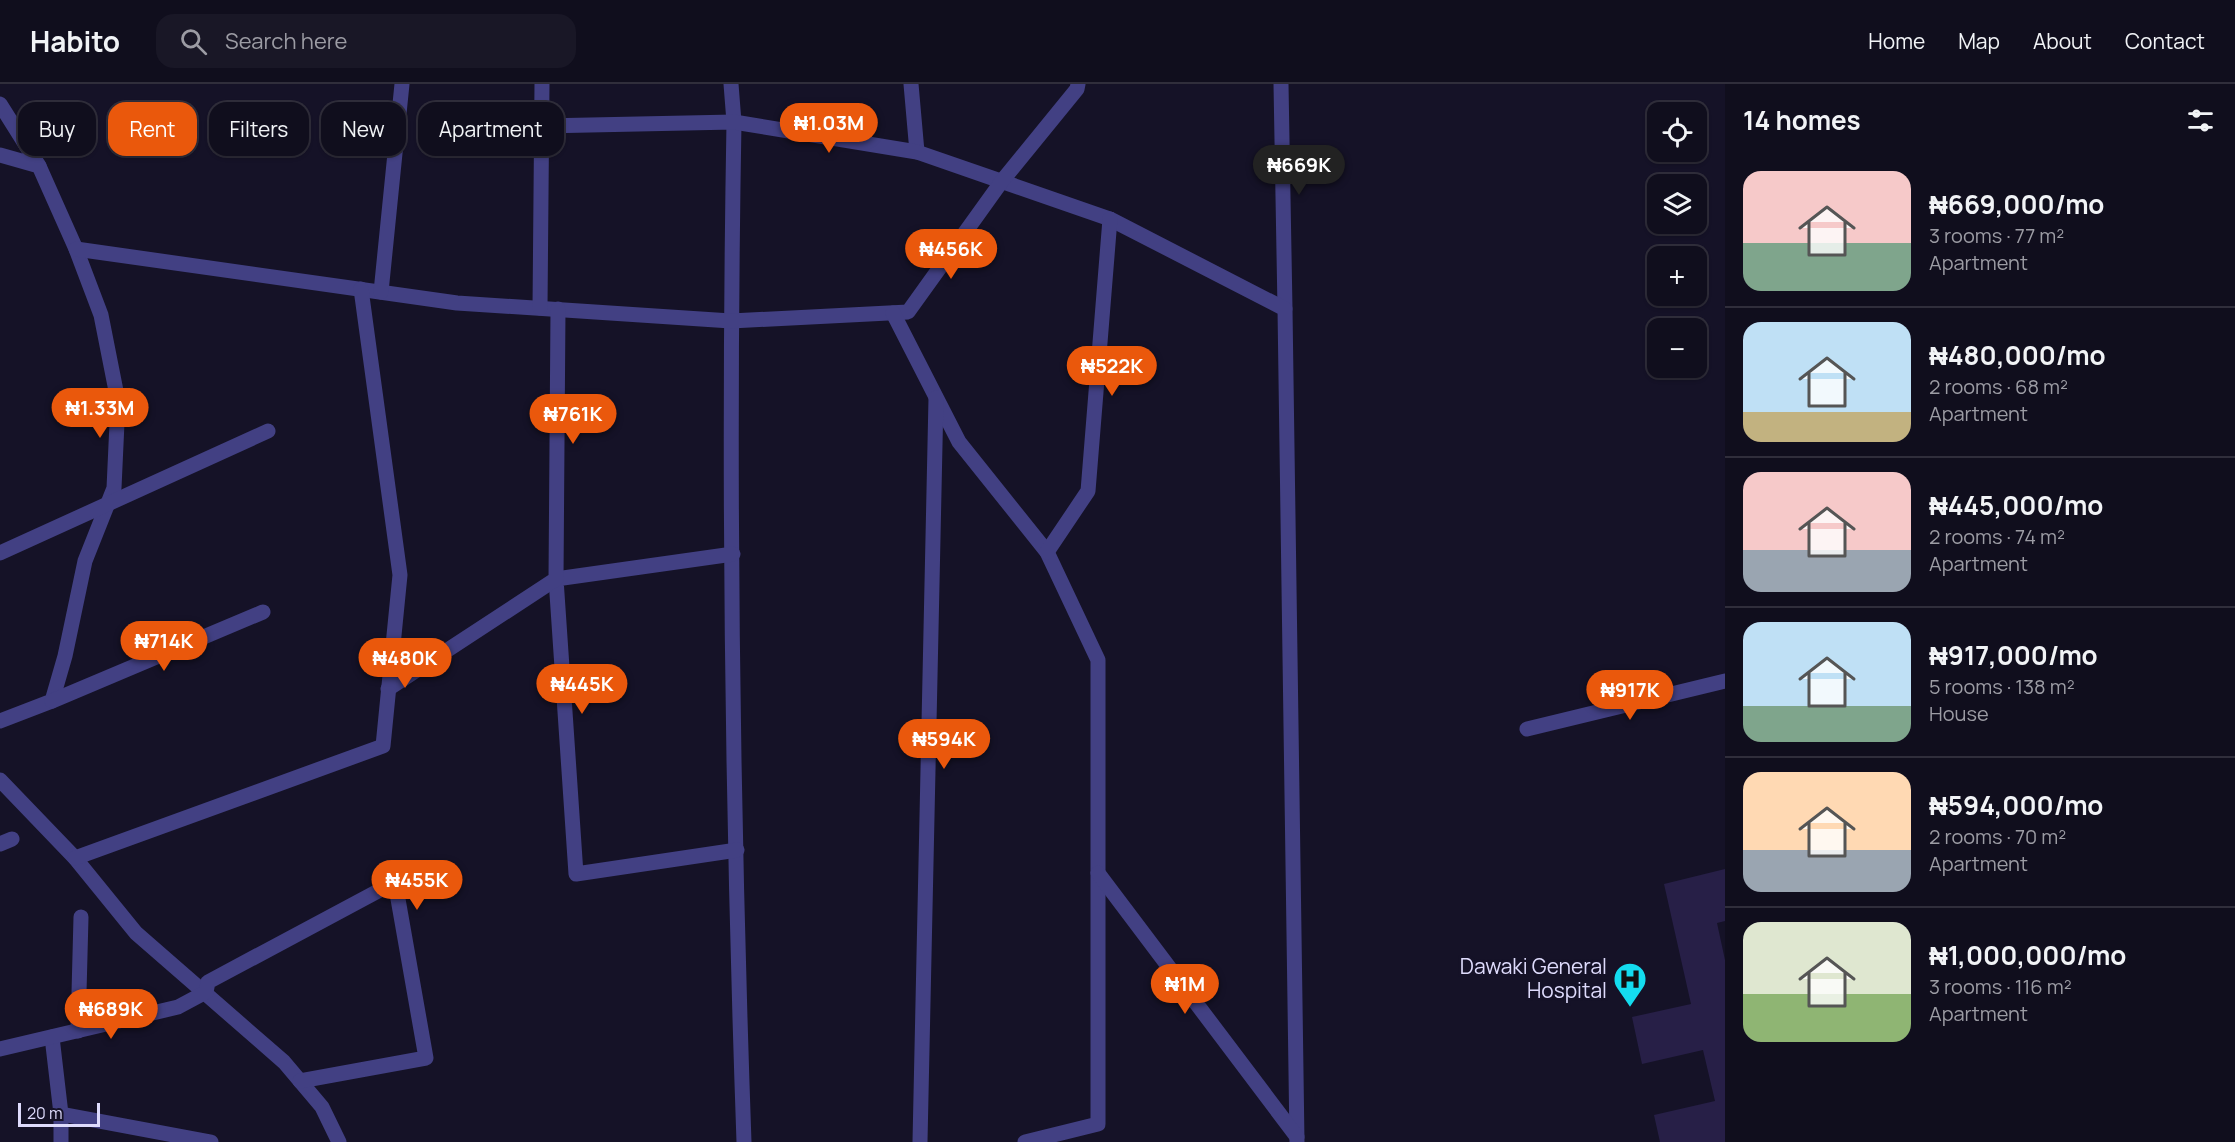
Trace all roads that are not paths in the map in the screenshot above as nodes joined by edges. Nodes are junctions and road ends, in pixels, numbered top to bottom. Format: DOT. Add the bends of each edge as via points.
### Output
graph roads {
  1 [pos="402,84"];
  2 [pos="542,84"];
  3 [pos="731,84"];
  4 [pos="911,84"];
  5 [pos="1281,84"];
  6 [pos="1080,86"];
  7 [pos="542,102"];
  8 [pos="0,104"];
  9 [pos="734,122"];
  10 [pos="564,126"];
  11 [pos="917,152"];
  12 [pos="0,155"];
  13 [pos="542,156"];
  14 [pos="39,166"];
  15 [pos="1002,181"];
  16 [pos="1110,219"];
  17 [pos="76,249"];
  18 [pos="361,289"];
  19 [pos="381,292"];
  20 [pos="540,309"];
  21 [pos="558,309"];
  22 [pos="1285,309"];
  23 [pos="893,313"];
  24 [pos="731,321"];
  25 [pos="936,397"];
  26 [pos="268,431"];
  27 [pos="108,502"];
  28 [pos="1047,552"];
  29 [pos="0,553"];
  30 [pos="733,554"];
  31 [pos="556,579"];
  32 [pos="263,612"];
  33 [pos="1725,681"];
  34 [pos="388,689"];
  35 [pos="52,701"];
  36 [pos="0,721"];
  37 [pos="1527,729"];
  38 [pos="0,780"];
  39 [pos="737,850"];
  40 [pos="75,858"];
  41 [pos="1098,873"];
  42 [pos="81,917"];
  43 [pos="206,992"];
  44 [pos="78,1031"];
  45 [pos="51,1037"];
  46 [pos="0,1049"];
  47 [pos="300,1081"];
  48 [pos="62,1114"];
  49 [pos="1297,1139"];
  50 [pos="61,1142"];
  51 [pos="211,1142"];
  52 [pos="339,1142"];
  53 [pos="744,1142"];
  54 [pos="920,1142"];
  55 [pos="1025,1142"];
  1 -- 19 [label="street"];
  2 -- 7 [label="street"];
  3 -- 9 [label="street"];
  4 -- 11 [label="street"];
  5 -- 22 [label="street"];
  6 -- 15 [label="street"];
  8 -- 14 [label="street"];
  9 -- 10 [label="street"];
  9 -- 11 [label="street"];
  9 -- 24 [label="street"];
  11 -- 15 [label="street"];
  12 -- 14 [label="street"];
  13 -- 20 [label="street"];
  14 -- 17 [label="street"];
  15 -- 16 [label="street"];
  15 -- 23 [label="street" via="908,312"];
  16 -- 22 [label="street"];
  16 -- 28 [label="street" via="1088,491"];
  17 -- 18 [label="street"];
  17 -- 27 [label="street" via="101,315 118,401 114,488"];
  18 -- 19 [label="street"];
  18 -- 34 [label="street" via="400,575"];
  19 -- 20 [label="street"];
  20 -- 21 [label="street"];
  21 -- 24 [label="street"];
  21 -- 31 [label="street"];
  22 -- 49 [label="street"];
  23 -- 24 [label="street"];
  23 -- 25 [label="street"];
  24 -- 30 [label="street"];
  25 -- 28 [label="street" via="959,442"];
  25 -- 54 [label="street"];
  26 -- 27 [label="street"];
  27 -- 29 [label="street"];
  27 -- 35 [label="street" via="84,561"];
  28 -- 41 [label="street" via="1098,660"];
  30 -- 31 [label="street"];
  30 -- 39 [label="street"];
  31 -- 34 [label="street"];
  31 -- 39 [label="street" via="576,874"];
  32 -- 35 [label="street"];
  33 -- 37 [label="street"];
  34 -- 40 [label="street" via="383,746"];
  35 -- 36 [label="street"];
  38 -- 40 [label="street"];
  39 -- 53 [label="street"];
  40 -- 43 [label="street" via="136,933"];
  41 -- 49 [label="street"];
  41 -- 55 [label="street" via="1098,1124"];
  42 -- 44 [label="street"];
  43 -- 44 [label="street" via="178,1007"];
  43 -- 47 [label="street"];
  43 -- 47 [label="street" via="208,982 395,882 426,1058"];
  44 -- 45 [label="street"];
  45 -- 46 [label="street"];
  45 -- 48 [label="street"];
  47 -- 52 [label="street" via="322,1107"];
  48 -- 50 [label="street"];
  48 -- 51 [label="street"];
}
